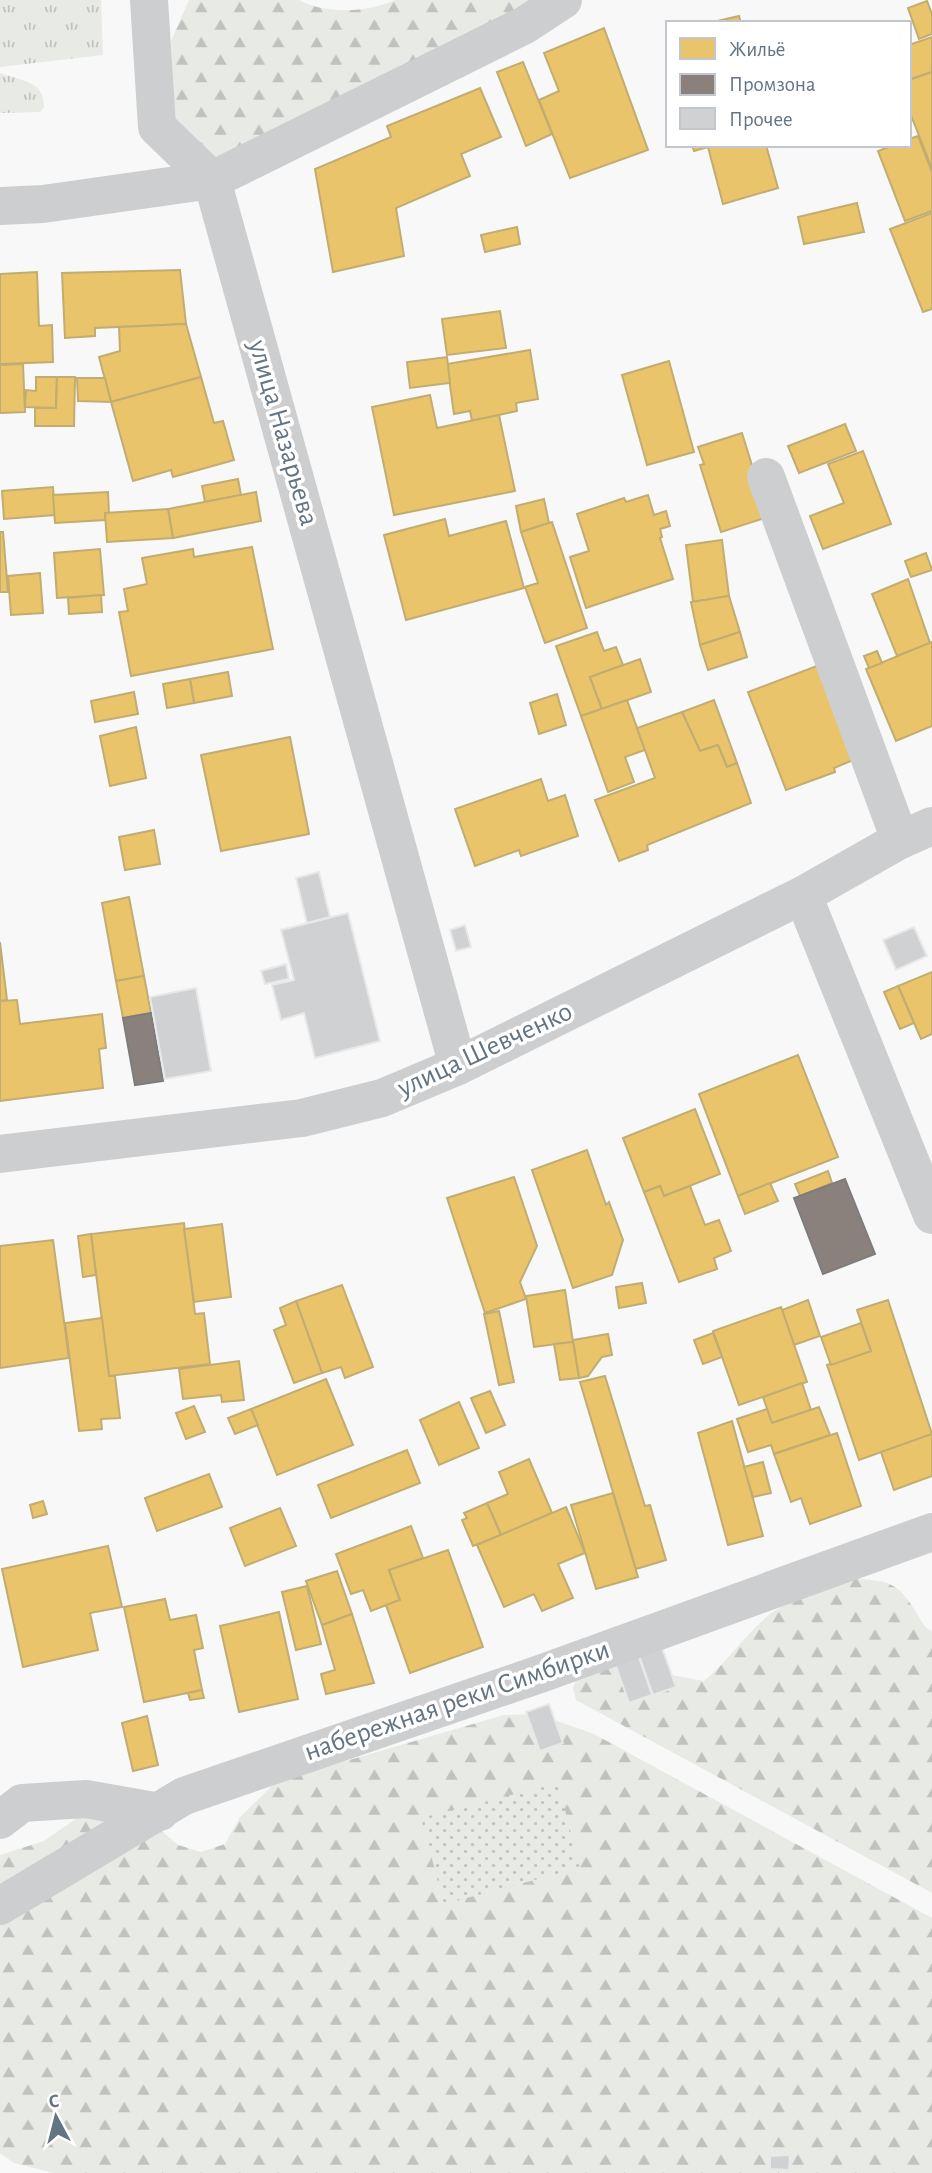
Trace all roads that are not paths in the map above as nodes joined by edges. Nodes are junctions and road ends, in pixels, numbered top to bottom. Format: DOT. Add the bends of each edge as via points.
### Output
graph roads {
  1 [pos="149,0"];
  2 [pos="563,0"];
  3 [pos="212,180"];
  4 [pos="0,206"];
  5 [pos="766,477"];
  6 [pos="916,833"];
  7 [pos="803,895"];
  8 [pos="458,1066"];
  9 [pos="0,1154"];
  10 [pos="932,1216"];
  11 [pos="932,1532"];
  12 [pos="160,1812"];
  13 [pos="0,1820"];
  14 [pos="0,1906"];
  1 -- 3 [label="street" via="157,127"];
  2 -- 3 [label="street" via="525,25"];
  3 -- 4 [label="street"];
  3 -- 8 [label="street, улица Назарьева"];
  5 -- 6 [label="street"];
  6 -- 7 [label="street, улица Шевченко"];
  7 -- 8 [label="street, улица Шевченко"];
  7 -- 10 [label="street"];
  8 -- 9 [label="street, улица Шевченко" via="382,1098 302,1118"];
  11 -- 12 [label="street, набережная реки Симбирки" via="540,1674 228,1780 184,1796"];
  12 -- 13 [label="street" via="86,1799 22,1803"];
  12 -- 14 [label="street, набережная реки Симбирки"];
}
